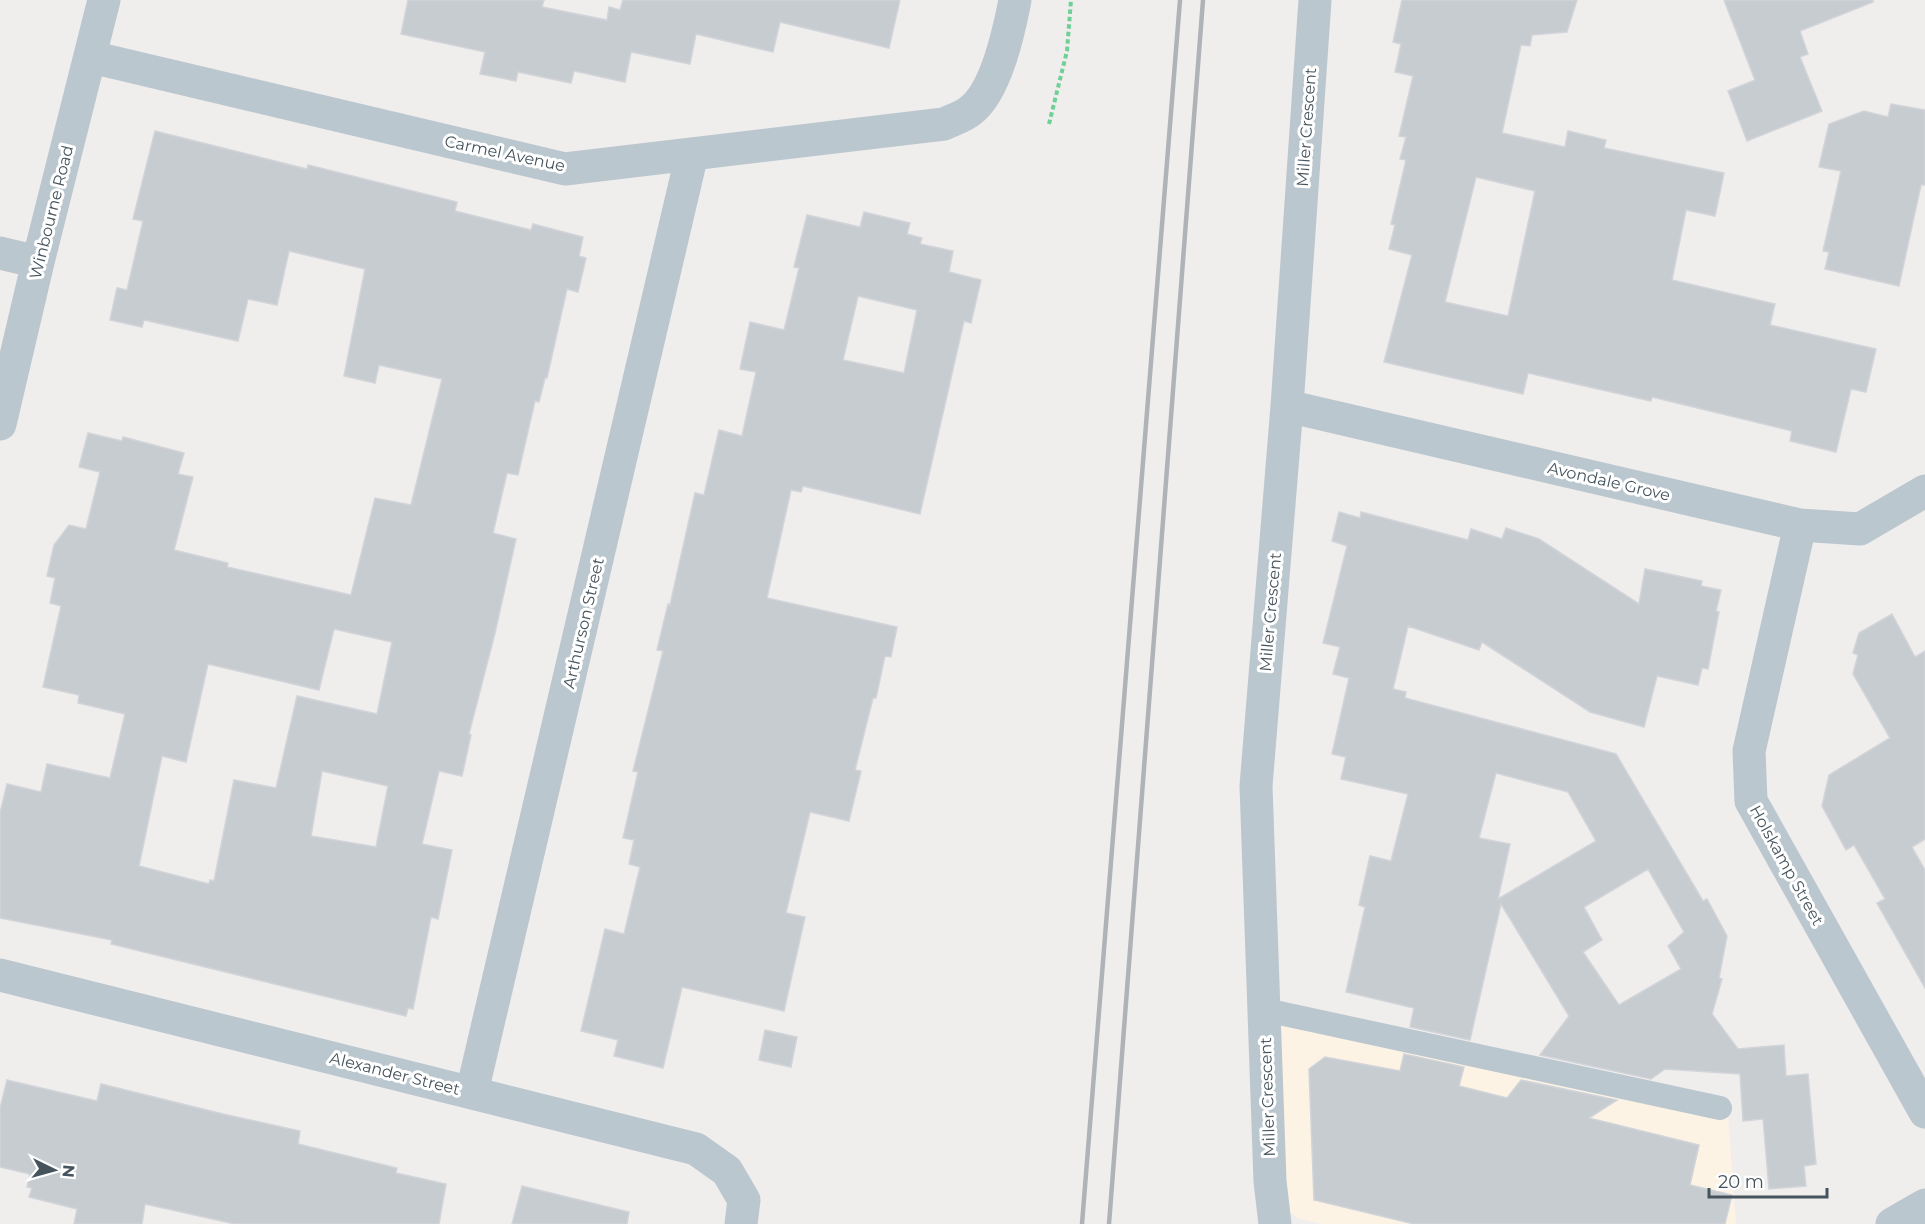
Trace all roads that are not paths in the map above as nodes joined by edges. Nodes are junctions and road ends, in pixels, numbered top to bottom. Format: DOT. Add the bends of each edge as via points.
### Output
graph roads {
  1 [pos="105,0"];
  2 [pos="1015,0"];
  3 [pos="1315,0"];
  4 [pos="91,57"];
  5 [pos="692,154"];
  6 [pos="0,253"];
  7 [pos="38,262"];
  8 [pos="1287,406"];
  9 [pos="0,424"];
  10 [pos="1925,491"];
  11 [pos="1800,525"];
  12 [pos="0,975"];
  13 [pos="1265,1010"];
  14 [pos="472,1092"];
  15 [pos="1720,1108"];
  16 [pos="1925,1112"];
  17 [pos="1925,1205"];
  18 [pos="741,1224"];
  19 [pos="1275,1224"];
  20 [pos="1892,1224"];
  1 -- 4 [label="street, Winbourne Road"];
  2 -- 5 [label="street, Carmel Avenue" via="1010,30 988,93 970,111 944,124"];
  3 -- 8 [label="street, Miller Crescent"];
  4 -- 5 [label="street, Carmel Avenue" via="565,169"];
  4 -- 7 [label="street, Winbourne Road"];
  5 -- 14 [label="street, Arthurson Street"];
  6 -- 7 [label="street"];
  7 -- 9 [label="street, Winbourne Road"];
  8 -- 11 [label="street, Avondale Grove"];
  8 -- 13 [label="street, Miller Crescent" via="1256,786"];
  10 -- 11 [label="street, Avondale Grove" via="1860,529"];
  11 -- 16 [label="street, Holskamp Street" via="1749,751 1751,801"];
  12 -- 14 [label="street, Alexander Street"];
  13 -- 15 [label="lane"];
  13 -- 19 [label="street, Miller Crescent"];
  14 -- 18 [label="street, Alexander Street" via="696,1149 727,1171 744,1200"];
  17 -- 20 [label="street"];
}
